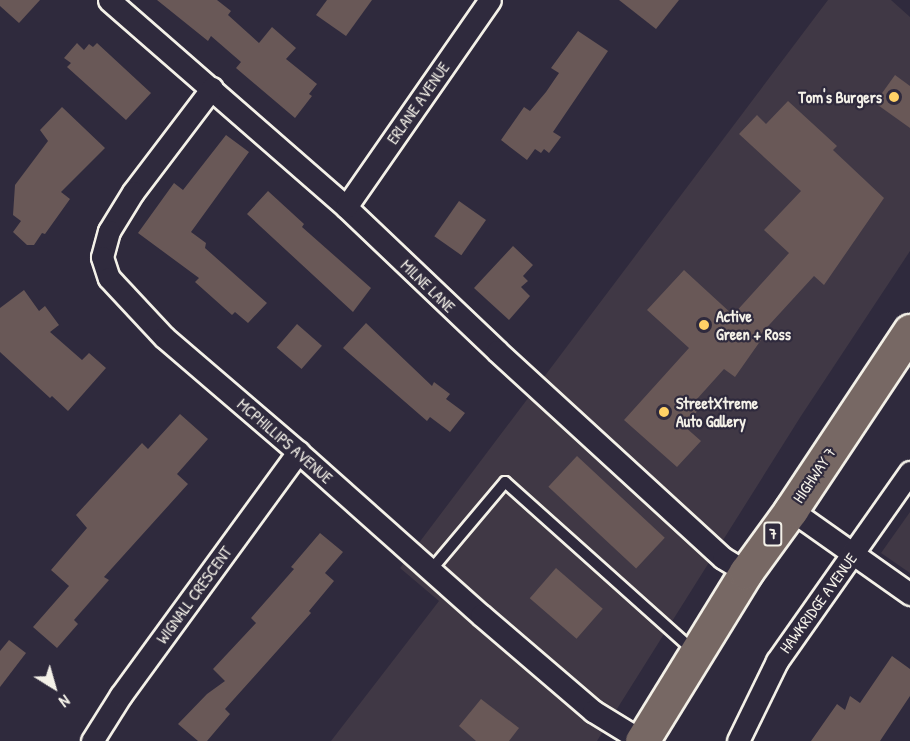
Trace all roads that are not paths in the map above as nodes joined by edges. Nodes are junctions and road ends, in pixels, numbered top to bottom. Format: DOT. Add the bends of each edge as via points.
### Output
graph roads {
  1 [pos="109,0"];
  2 [pos="490,0"];
  3 [pos="212,88"];
  4 [pos="345,207"];
  5 [pos="910,331"];
  6 [pos="298,452"];
  7 [pos="910,472"];
  8 [pos="791,510"];
  9 [pos="854,554"];
  10 [pos="431,570"];
  11 [pos="746,572"];
  12 [pos="910,594"];
  13 [pos="696,652"];
  14 [pos="92,741"];
  15 [pos="642,741"];
  16 [pos="738,741"];
  1 -- 3 [label="street, MILNE LANE"];
  2 -- 4 [label="street, ERLANE AVENUE"];
  3 -- 4 [label="street, MILNE LANE"];
  3 -- 6 [label="street, MCPHILLIPS AVENUE" via="133,192 109,231 102,257 109,279 165,338"];
  4 -- 11 [label="street, MILNE LANE" via="716,551"];
  5 -- 8 [label="main road, HIGHWAY 7 / 7"];
  6 -- 10 [label="street, MCPHILLIPS AVENUE"];
  6 -- 14 [label="street, WIGNALL CRESCENT" via="121,695"];
  7 -- 9 [label="street, HAWKRIDGE AVENUE"];
  8 -- 9 [label="street"];
  8 -- 11 [label="main road, HIGHWAY 7 / 7"];
  9 -- 12 [label="street"];
  9 -- 16 [label="street, HAWKRIDGE AVENUE" via="777,662"];
  10 -- 13 [label="lane" via="505,482"];
  10 -- 15 [label="street, MCPHILLIPS AVENUE" via="593,711"];
  11 -- 13 [label="main road, HIGHWAY 7 / 7"];
  13 -- 15 [label="main road, HIGHWAY 7 / 7"];
}
